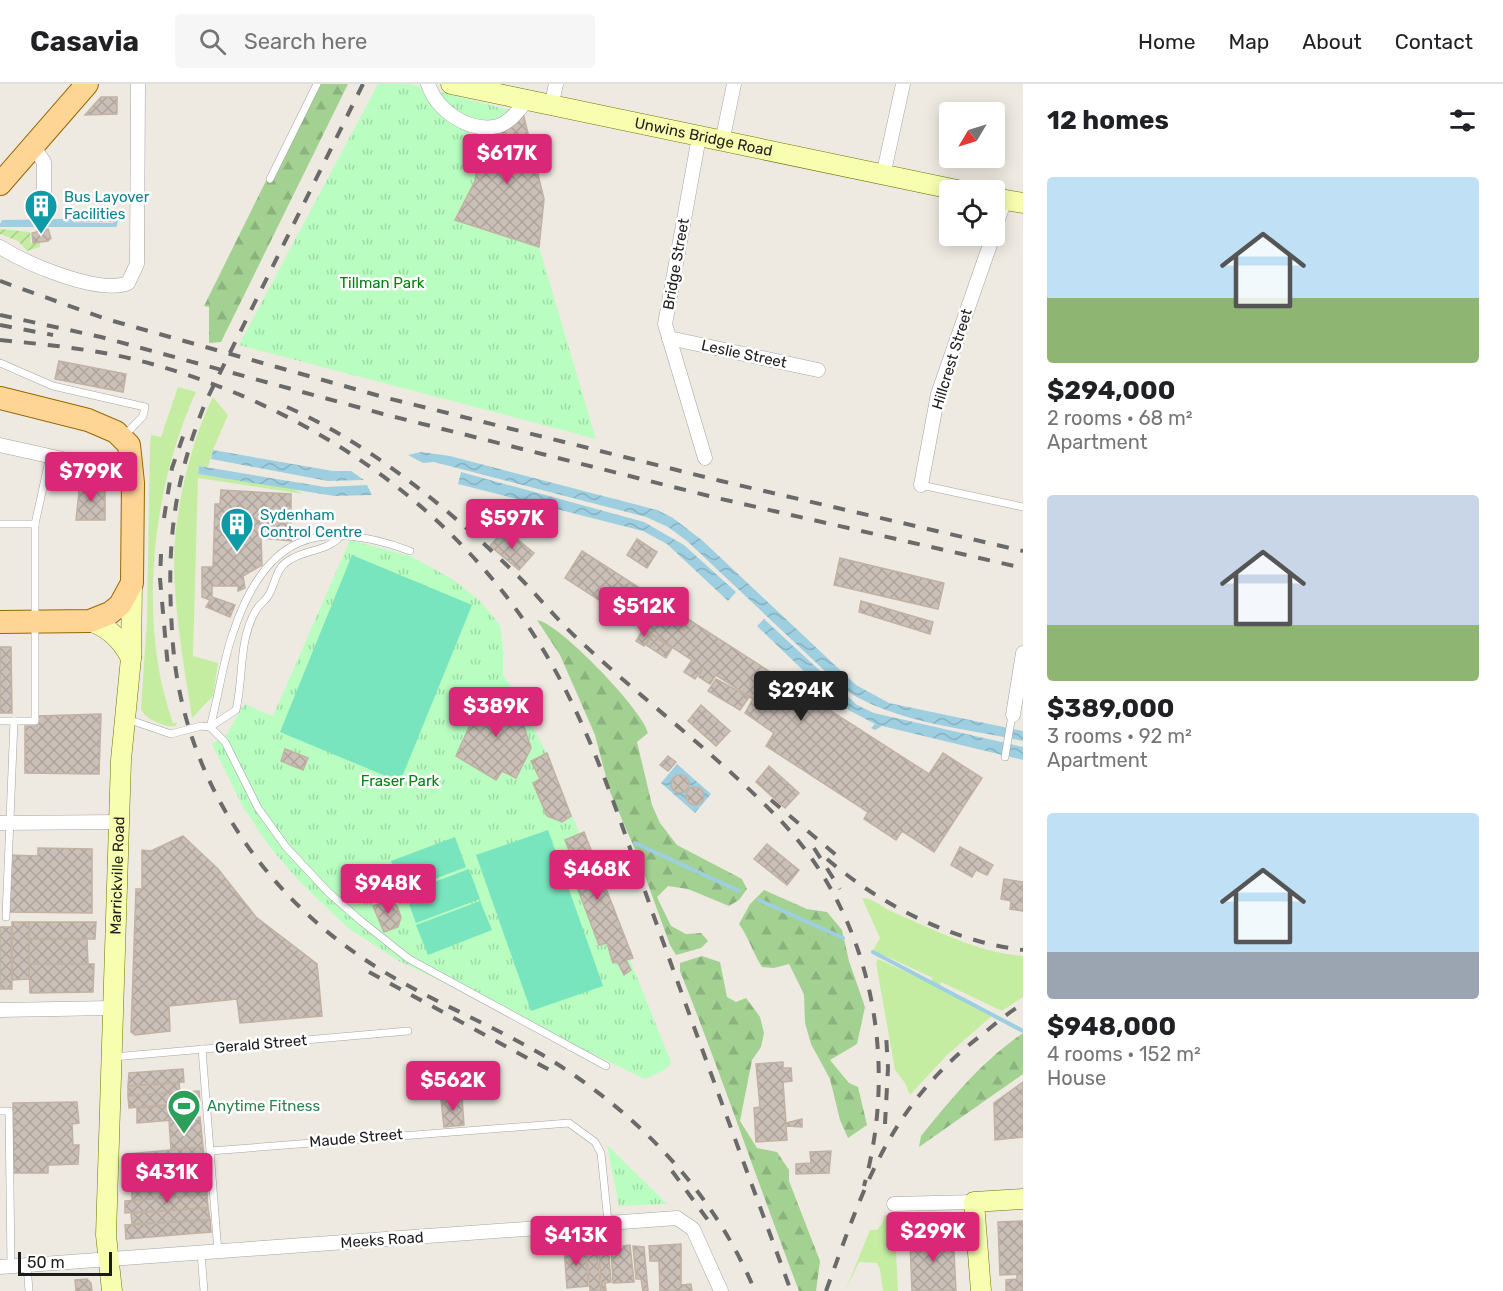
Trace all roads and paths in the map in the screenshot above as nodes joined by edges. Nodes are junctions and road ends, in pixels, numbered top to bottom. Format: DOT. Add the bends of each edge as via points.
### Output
graph roads {
  1 [pos="87,84"];
  2 [pos="138,84"];
  3 [pos="317,84"];
  4 [pos="428,84"];
  5 [pos="451,84"];
  6 [pos="556,84"];
  7 [pos="734,84"];
  8 [pos="903,84"];
  9 [pos="526,102"];
  10 [pos="551,107"];
  11 [pos="699,137"];
  12 [pos="722,142"];
  13 [pos="33,146"];
  14 [pos="884,176"];
  15 [pos="270,178"];
  16 [pos="0,184"];
  17 [pos="939,187"];
  18 [pos="44,219"];
  19 [pos="990,246"];
  20 [pos="0,248"];
  21 [pos="669,338"];
  22 [pos="0,363"];
  23 [pos="818,370"];
  24 [pos="0,398"];
  25 [pos="123,437"];
  26 [pos="0,444"];
  27 [pos="50,456"];
  28 [pos="705,458"];
  29 [pos="131,460"];
  30 [pos="921,485"];
  31 [pos="1023,507"];
  32 [pos="0,524"];
  33 [pos="35,524"];
  34 [pos="341,535"];
  35 [pos="410,551"];
  36 [pos="132,583"];
  37 [pos="90,621"];
  38 [pos="0,622"];
  39 [pos="34,622"];
  40 [pos="1023,653"];
  41 [pos="131,658"];
  42 [pos="123,718"];
  43 [pos="1011,720"];
  44 [pos="0,721"];
  45 [pos="14,721"];
  46 [pos="210,727"];
  47 [pos="1005,757"];
  48 [pos="119,822"];
  49 [pos="4,823"];
  50 [pos="6,917"];
  51 [pos="112,1008"];
  52 [pos="0,1010"];
  53 [pos="408,1031"];
  54 [pos="202,1049"];
  55 [pos="113,1057"];
  56 [pos="606,1066"];
  57 [pos="0,1111"];
  58 [pos="210,1151"];
  59 [pos="1023,1199"];
  60 [pos="974,1202"];
  61 [pos="894,1204"];
  62 [pos="608,1222"];
  63 [pos="218,1252"];
  64 [pos="201,1253"];
  65 [pos="108,1260"];
  66 [pos="27,1265"];
  67 [pos="6,1267"];
  68 [pos="28,1291"];
  69 [pos="112,1291"];
  70 [pos="204,1291"];
  71 [pos="721,1291"];
  72 [pos="981,1291"];
  1 -- 13 [label="main road"];
  2 -- 20 [label="street" via="137,264 128,283 112,287 92,285"];
  3 -- 15 [label="lane"];
  4 -- 9 [label="street" via="442,109 455,118 484,127 500,126"];
  5 -- 9 [label="main road, Unwins Bridge Road"];
  6 -- 10 [label="street"];
  7 -- 12 [label="street"];
  8 -- 14 [label="street"];
  9 -- 10 [label="main road, Unwins Bridge Road"];
  10 -- 11 [label="main road, Unwins Bridge Road"];
  11 -- 12 [label="main road, Unwins Bridge Road"];
  11 -- 21 [label="street, Bridge Street" via="665,324"];
  12 -- 14 [label="main road, Unwins Bridge Road"];
  13 -- 16 [label="main road"];
  13 -- 18 [label="street" via="44,162"];
  14 -- 17 [label="main road, Unwins Bridge Road"];
  19 -- 30 [label="street, Hillcrest Street" via="938,394"];
  21 -- 23 [label="street, Leslie Street"];
  21 -- 28 [label="street, Bridge Street"];
  22 -- 25 [label="lane" via="53,386 145,407 143,416"];
  24 -- 25 [label="main road" via="97,423"];
  25 -- 29 [label="main road, Marrickville Road" via="129,445"];
  26 -- 27 [label="street"];
  27 -- 29 [label="street" via="85,464"];
  27 -- 33 [label="lane"];
  29 -- 36 [label="main road, Marrickville Road"];
  30 -- 31 [label="lane"];
  32 -- 33 [label="lane"];
  33 -- 39 [label="lane"];
  34 -- 35 [label="lane" via="355,534"];
  34 -- 46 [label="lane" via="297,543 273,559 264,572 233,633"];
  34 -- 46 [label="lane" via="331,546 301,554 278,570 244,639 236,710"];
  36 -- 37 [label="main road" via="120,605"];
  36 -- 41 [label="main road, Marrickville Road"];
  37 -- 39 [label="main road"];
  37 -- 41 [label="main road" via="118,638"];
  38 -- 39 [label="main road"];
  39 -- 45 [label="lane" via="34,721"];
  40 -- 43 [label="street"];
  41 -- 42 [label="main road, Marrickville Road"];
  42 -- 46 [label="lane" via="171,734"];
  42 -- 48 [label="main road, Marrickville Road"];
  43 -- 47 [label="lane"];
  44 -- 45 [label="lane"];
  45 -- 49 [label="lane"];
  46 -- 56 [label="lane" via="225,742 253,798 286,848 361,921 409,959"];
  48 -- 49 [label="street"];
  48 -- 51 [label="main road, Marrickville Road"];
  49 -- 50 [label="lane"];
  51 -- 52 [label="street"];
  51 -- 55 [label="main road, Marrickville Road"];
  53 -- 54 [label="lane, Gerald Street"];
  54 -- 55 [label="lane, Gerald Street"];
  54 -- 58 [label="lane"];
  55 -- 65 [label="main road, Marrickville Road"];
  57 -- 67 [label="lane" via="9,1111"];
  58 -- 62 [label="lane, Maude Street" via="569,1123 595,1142 600,1153"];
  58 -- 63 [label="lane"];
  59 -- 60 [label="main road"];
  60 -- 61 [label="street"];
  60 -- 72 [label="main road"];
  62 -- 63 [label="street, Meeks Road"];
  62 -- 71 [label="street, Meeks Road" via="677,1218 686,1222 693,1229"];
  63 -- 64 [label="street, Meeks Road"];
  64 -- 65 [label="street, Meeks Road"];
  64 -- 70 [label="lane"];
  65 -- 66 [label="street, Meeks Road"];
  65 -- 69 [label="main road, Marrickville Road"];
  66 -- 67 [label="street, Meeks Road"];
  66 -- 68 [label="lane"];
}
